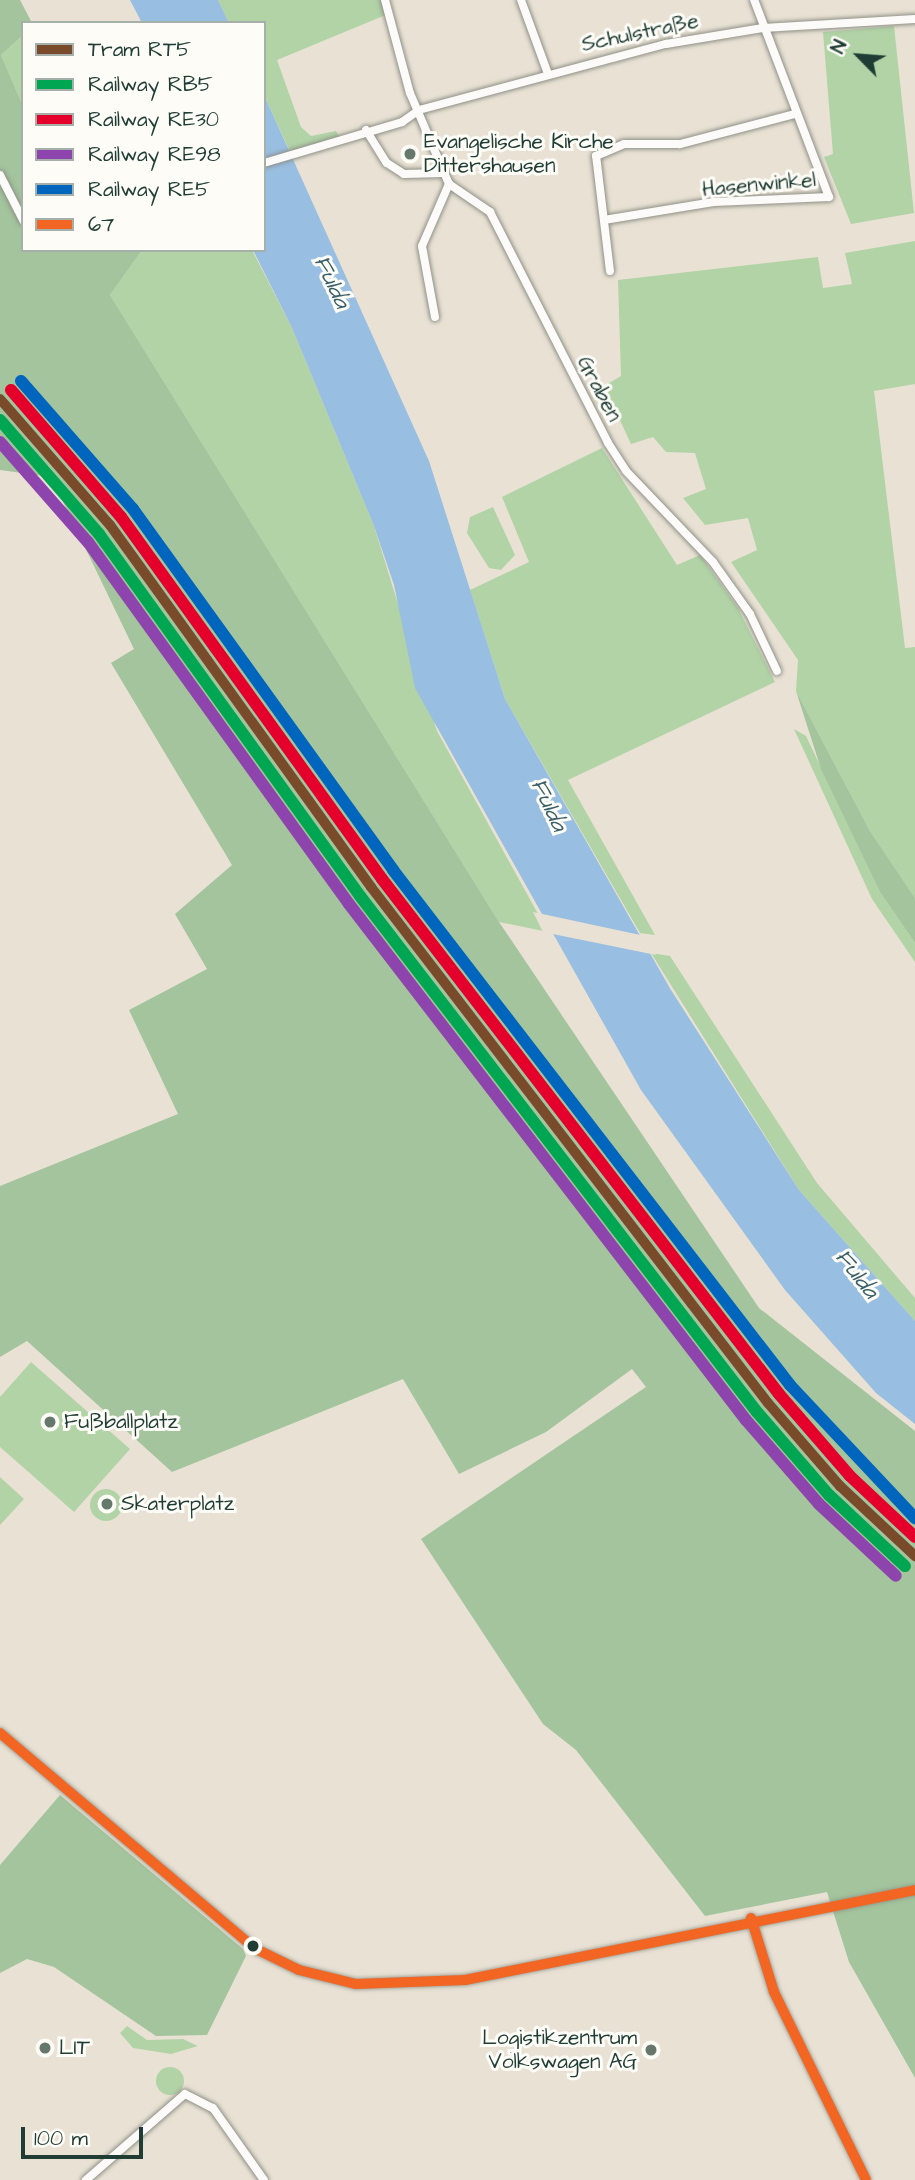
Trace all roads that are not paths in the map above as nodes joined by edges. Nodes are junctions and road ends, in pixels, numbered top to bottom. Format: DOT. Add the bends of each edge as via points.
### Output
graph roads {
  1 [pos="385,0"];
  2 [pos="523,0"];
  3 [pos="754,0"];
  4 [pos="915,19"];
  5 [pos="763,28"];
  6 [pos="547,71"];
  7 [pos="419,110"];
  8 [pos="795,114"];
  9 [pos="366,130"];
  10 [pos="266,162"];
  11 [pos="444,173"];
  12 [pos="0,175"];
  13 [pos="449,184"];
  14 [pos="21,216"];
  15 [pos="604,220"];
  16 [pos="610,271"];
  17 [pos="435,317"];
  18 [pos="777,671"];
  19 [pos="0,1733"];
  20 [pos="915,1890"];
  21 [pos="751,1918"];
  22 [pos="86,2180"];
  23 [pos="264,2180"];
  24 [pos="866,2180"];
  1 -- 7 [label="street"];
  2 -- 6 [label="street"];
  3 -- 5 [label="street, Hasenwinkel"];
  4 -- 5 [label="street, Schulstraße"];
  5 -- 6 [label="street, Schulstraße"];
  5 -- 8 [label="street, Hasenwinkel"];
  6 -- 7 [label="street, Schulstraße"];
  7 -- 9 [label="street, Schulstraße" via="402,122"];
  7 -- 11 [label="street"];
  8 -- 15 [label="street" via="680,144 606,150 594,162"];
  8 -- 15 [label="street, Hasenwinkel" via="828,197 714,202"];
  9 -- 10 [label="street, Schulstraße"];
  9 -- 11 [label="street" via="387,163 404,174"];
  11 -- 13 [label="street"];
  12 -- 14 [label="street"];
  13 -- 17 [label="street" via="422,246"];
  13 -- 18 [label="street, Graben" via="490,212 608,443 626,471 713,562 750,614"];
  15 -- 16 [label="street"];
  19 -- 21 [label="street" via="219,1922 275,1959 325,1978 422,1986"];
  20 -- 21 [label="street"];
  21 -- 24 [label="street" via="774,1992"];
  22 -- 23 [label="street" via="185,2094 213,2108"];
}
